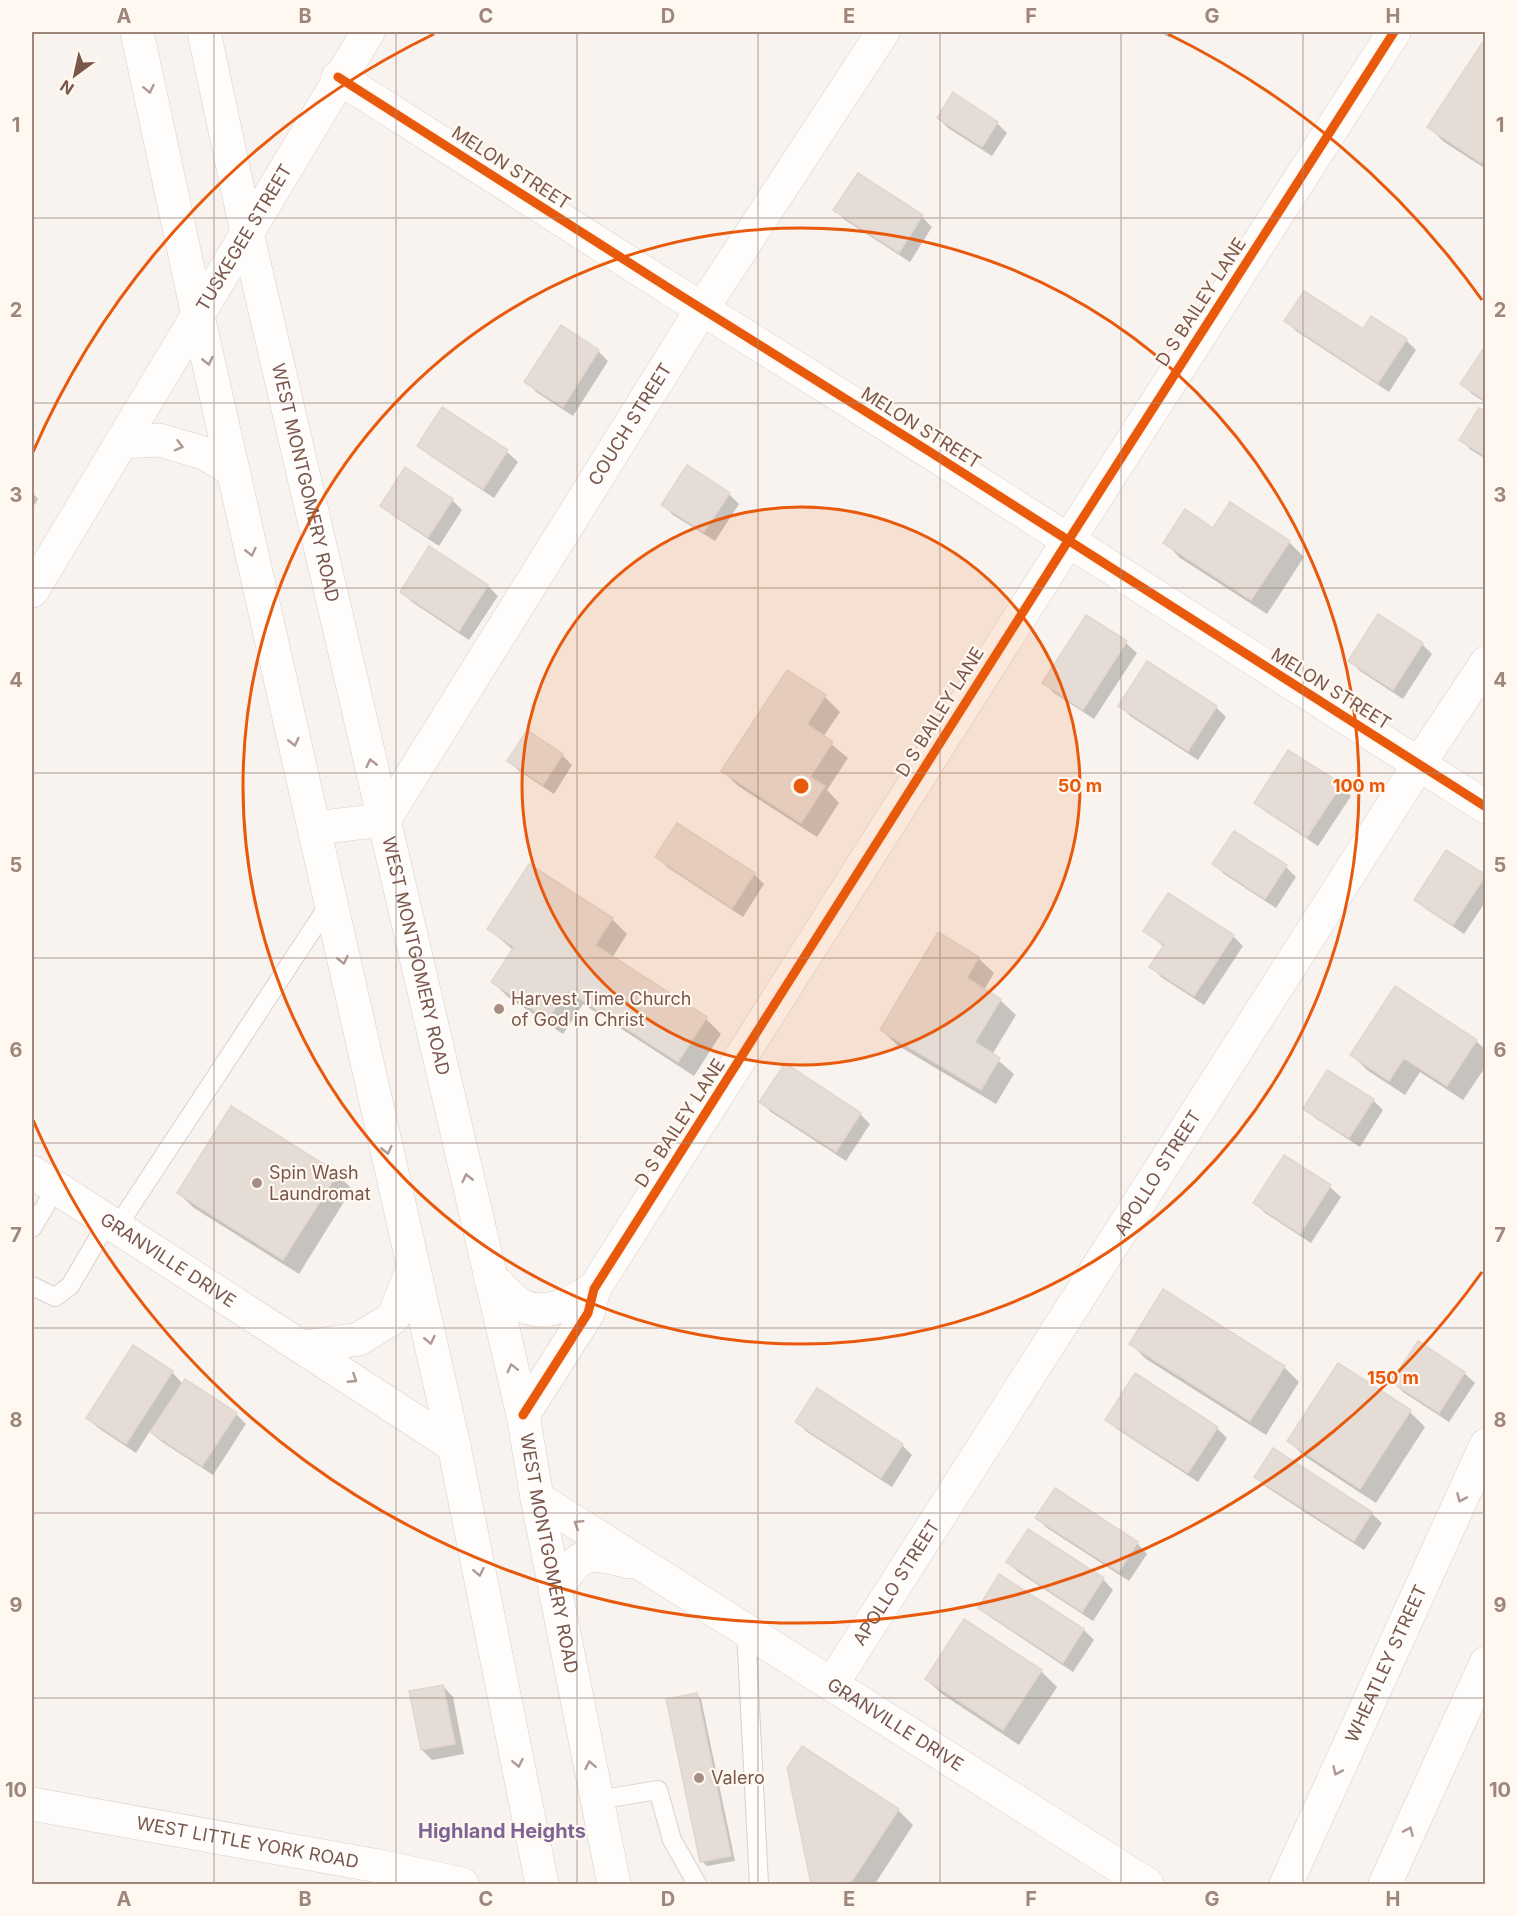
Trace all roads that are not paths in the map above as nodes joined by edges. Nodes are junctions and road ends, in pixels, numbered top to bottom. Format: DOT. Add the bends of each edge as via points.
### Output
graph roads {
  1 [pos="136,32"];
  2 [pos="204,32"];
  3 [pos="368,32"];
  4 [pos="883,32"];
  5 [pos="1394,32"];
  6 [pos="339,78"];
  7 [pos="247,232"];
  8 [pos="702,309"];
  9 [pos="198,316"];
  10 [pos="121,442"];
  11 [pos="232,470"];
  12 [pos="1068,541"];
  13 [pos="32,591"];
  14 [pos="1485,663"];
  15 [pos="1419,764"];
  16 [pos="1485,807"];
  17 [pos="384,820"];
  18 [pos="314,828"];
  19 [pos="330,903"];
  20 [pos="44,1180"];
  21 [pos="113,1224"];
  22 [pos="32,1228"];
  23 [pos="413,1268"];
  24 [pos="490,1277"];
  25 [pos="32,1286"];
  26 [pos="594,1289"];
  27 [pos="304,1347"];
  28 [pos="523,1415"];
  29 [pos="1485,1445"];
  30 [pos="454,1446"];
  31 [pos="537,1498"];
  32 [pos="645,1566"];
  33 [pos="555,1590"];
  34 [pos="746,1630"];
  35 [pos="1485,1663"];
  36 [pos="832,1684"];
  37 [pos="597,1800"];
  38 [pos="32,1804"];
  39 [pos="462,1884"];
  40 [pos="542,1884"];
  41 [pos="614,1884"];
  42 [pos="697,1884"];
  43 [pos="759,1884"];
  44 [pos="1148,1884"];
  45 [pos="1286,1884"];
  46 [pos="1385,1884"];
  1 -- 9 [label="street, one-way"];
  2 -- 7 [label="street, WEST MONTGOMERY ROAD"];
  3 -- 6 [label="street, TUSKEGEE STREET"];
  4 -- 8 [label="street, COUCH STREET"];
  5 -- 12 [label="street, D S BAILEY LANE"];
  6 -- 7 [label="street, TUSKEGEE STREET"];
  6 -- 8 [label="street, MELON STREET"];
  7 -- 9 [label="street, TUSKEGEE STREET"];
  17 -- 7 [label="street, WEST MONTGOMERY ROAD, one-way"];
  8 -- 12 [label="street, MELON STREET"];
  8 -- 17 [label="street, COUCH STREET"];
  9 -- 10 [label="street, TUSKEGEE STREET"];
  9 -- 11 [label="street, one-way"];
  10 -- 11 [label="street, one-way" via="159,441 204,453"];
  10 -- 13 [label="street, TUSKEGEE STREET"];
  11 -- 18 [label="street, one-way"];
  12 -- 15 [label="street, MELON STREET"];
  12 -- 26 [label="street, D S BAILEY LANE"];
  14 -- 15 [label="street, APOLLO STREET"];
  15 -- 16 [label="street, MELON STREET"];
  15 -- 36 [label="street, APOLLO STREET"];
  17 -- 18 [label="street"];
  24 -- 17 [label="street, WEST MONTGOMERY ROAD, one-way"];
  18 -- 19 [label="street"];
  19 -- 21 [label="lane"];
  19 -- 23 [label="street, one-way"];
  20 -- 21 [label="street, GRANVILLE DRIVE"];
  20 -- 22 [label="lane"];
  21 -- 25 [label="lane" via="70,1286 55,1297"];
  21 -- 27 [label="street, GRANVILLE DRIVE"];
  23 -- 27 [label="street" via="393,1318 359,1339"];
  23 -- 30 [label="street, one-way"];
  24 -- 26 [label="street, D S BAILEY LANE" via="518,1302 536,1310 567,1305"];
  28 -- 24 [label="street, WEST MONTGOMERY ROAD, one-way"];
  26 -- 28 [label="street, D S BAILEY LANE" via="588,1313"];
  27 -- 30 [label="street, GRANVILLE DRIVE, one-way"];
  28 -- 31 [label="street, WEST MONTGOMERY ROAD"];
  29 -- 45 [label="street, WHEATLEY STREET, one-way"];
  30 -- 40 [label="street, one-way"];
  32 -- 31 [label="street, GRANVILLE DRIVE, one-way"];
  31 -- 33 [label="street, WEST MONTGOMERY ROAD"];
  32 -- 33 [label="street, GRANVILLE DRIVE" via="600,1555 587,1557 575,1562"];
  32 -- 34 [label="street, GRANVILLE DRIVE"];
  37 -- 33 [label="street, WEST MONTGOMERY ROAD, one-way"];
  34 -- 36 [label="street, GRANVILLE DRIVE"];
  34 -- 43 [label="lane"];
  46 -- 35 [label="street, one-way"];
  36 -- 44 [label="street, GRANVILLE DRIVE"];
  37 -- 41 [label="street, WEST MONTGOMERY ROAD"];
  37 -- 42 [label="lane" via="658,1790 672,1840"];
  38 -- 39 [label="street, WEST LITTLE YORK ROAD"];
}
